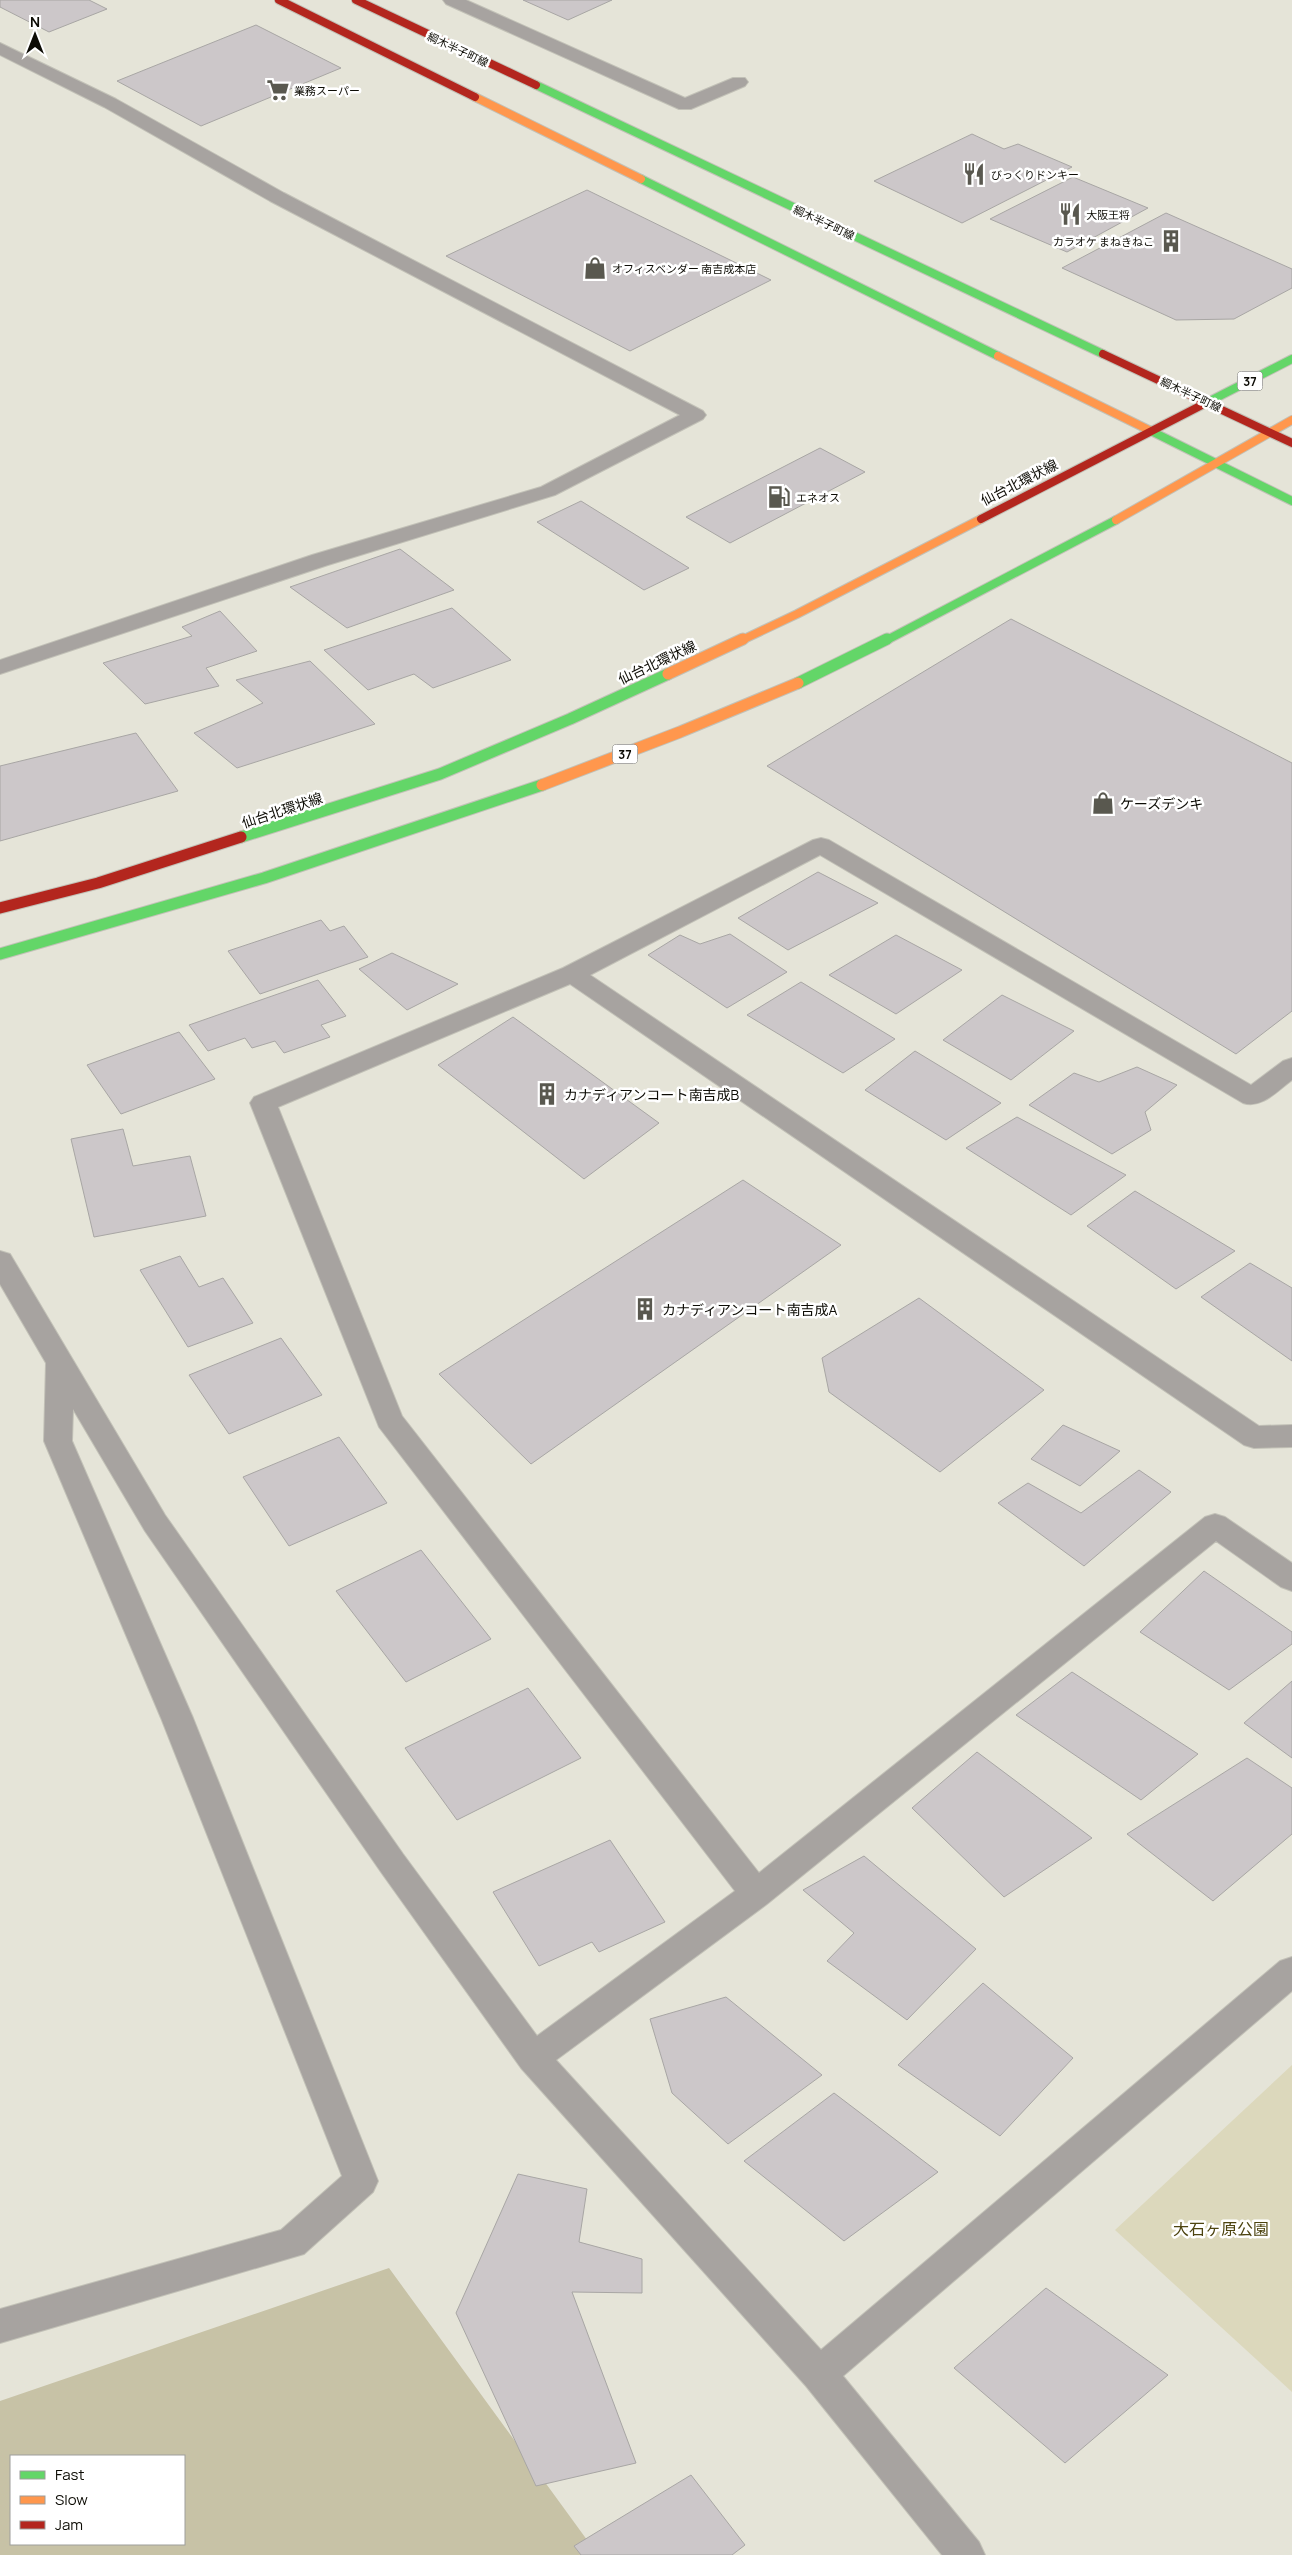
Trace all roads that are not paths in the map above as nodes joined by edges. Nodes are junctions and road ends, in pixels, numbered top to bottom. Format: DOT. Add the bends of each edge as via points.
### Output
graph roads {
  1 [pos="279,0"];
  2 [pos="356,0"];
  3 [pos="452,0"];
  4 [pos="0,48"];
  5 [pos="739,82"];
  6 [pos="1292,360"];
  7 [pos="1208,402"];
  8 [pos="1292,420"];
  9 [pos="1150,431"];
  10 [pos="1270,432"];
  11 [pos="1292,443"];
  12 [pos="1214,464"];
  13 [pos="1292,501"];
  14 [pos="0,667"];
  15 [pos="0,908"];
  16 [pos="0,954"];
  17 [pos="572,974"];
  18 [pos="1292,1067"];
  19 [pos="0,1261"];
  20 [pos="60,1360"];
  21 [pos="1292,1436"];
  22 [pos="1292,1579"];
  23 [pos="756,1894"];
  24 [pos="1292,1971"];
  25 [pos="532,2058"];
  26 [pos="0,2326"];
  27 [pos="819,2374"];
  28 [pos="966,2555"];
  1 -- 9 [label="main road"];
  2 -- 7 [label="main road, 綱木半子町線"];
  3 -- 5 [label="street" via="685,105"];
  4 -- 14 [label="street" via="110,103 277,197 696,416 548,491 320,560"];
  6 -- 7 [label="main road, 仙台北環状線 / 37"];
  7 -- 9 [label="main road, 仙台北環状線 / 37"];
  7 -- 10 [label="main road, 綱木半子町線"];
  8 -- 10 [label="main road, 37"];
  9 -- 12 [label="main road"];
  9 -- 15 [label="main road, 仙台北環状線 / 37" via="797,614 570,719 440,774 98,883"];
  10 -- 11 [label="main road, 綱木半子町線"];
  10 -- 12 [label="main road, 37"];
  12 -- 13 [label="main road"];
  12 -- 16 [label="main road, 37" via="1014,574 832,667 640,749 288,872"];
  17 -- 18 [label="street" via="821,845 1252,1097"];
  17 -- 21 [label="street" via="1254,1437"];
  17 -- 23 [label="street" via="263,1103 389,1420"];
  19 -- 20 [label="street"];
  20 -- 25 [label="street" via="155,1523"];
  20 -- 26 [label="street" via="58,1441 177,1718 361,2181 292,2243"];
  22 -- 23 [label="street" via="1215,1525"];
  23 -- 25 [label="street"];
  24 -- 27 [label="street"];
  25 -- 27 [label="street"];
  27 -- 28 [label="street"];
}
